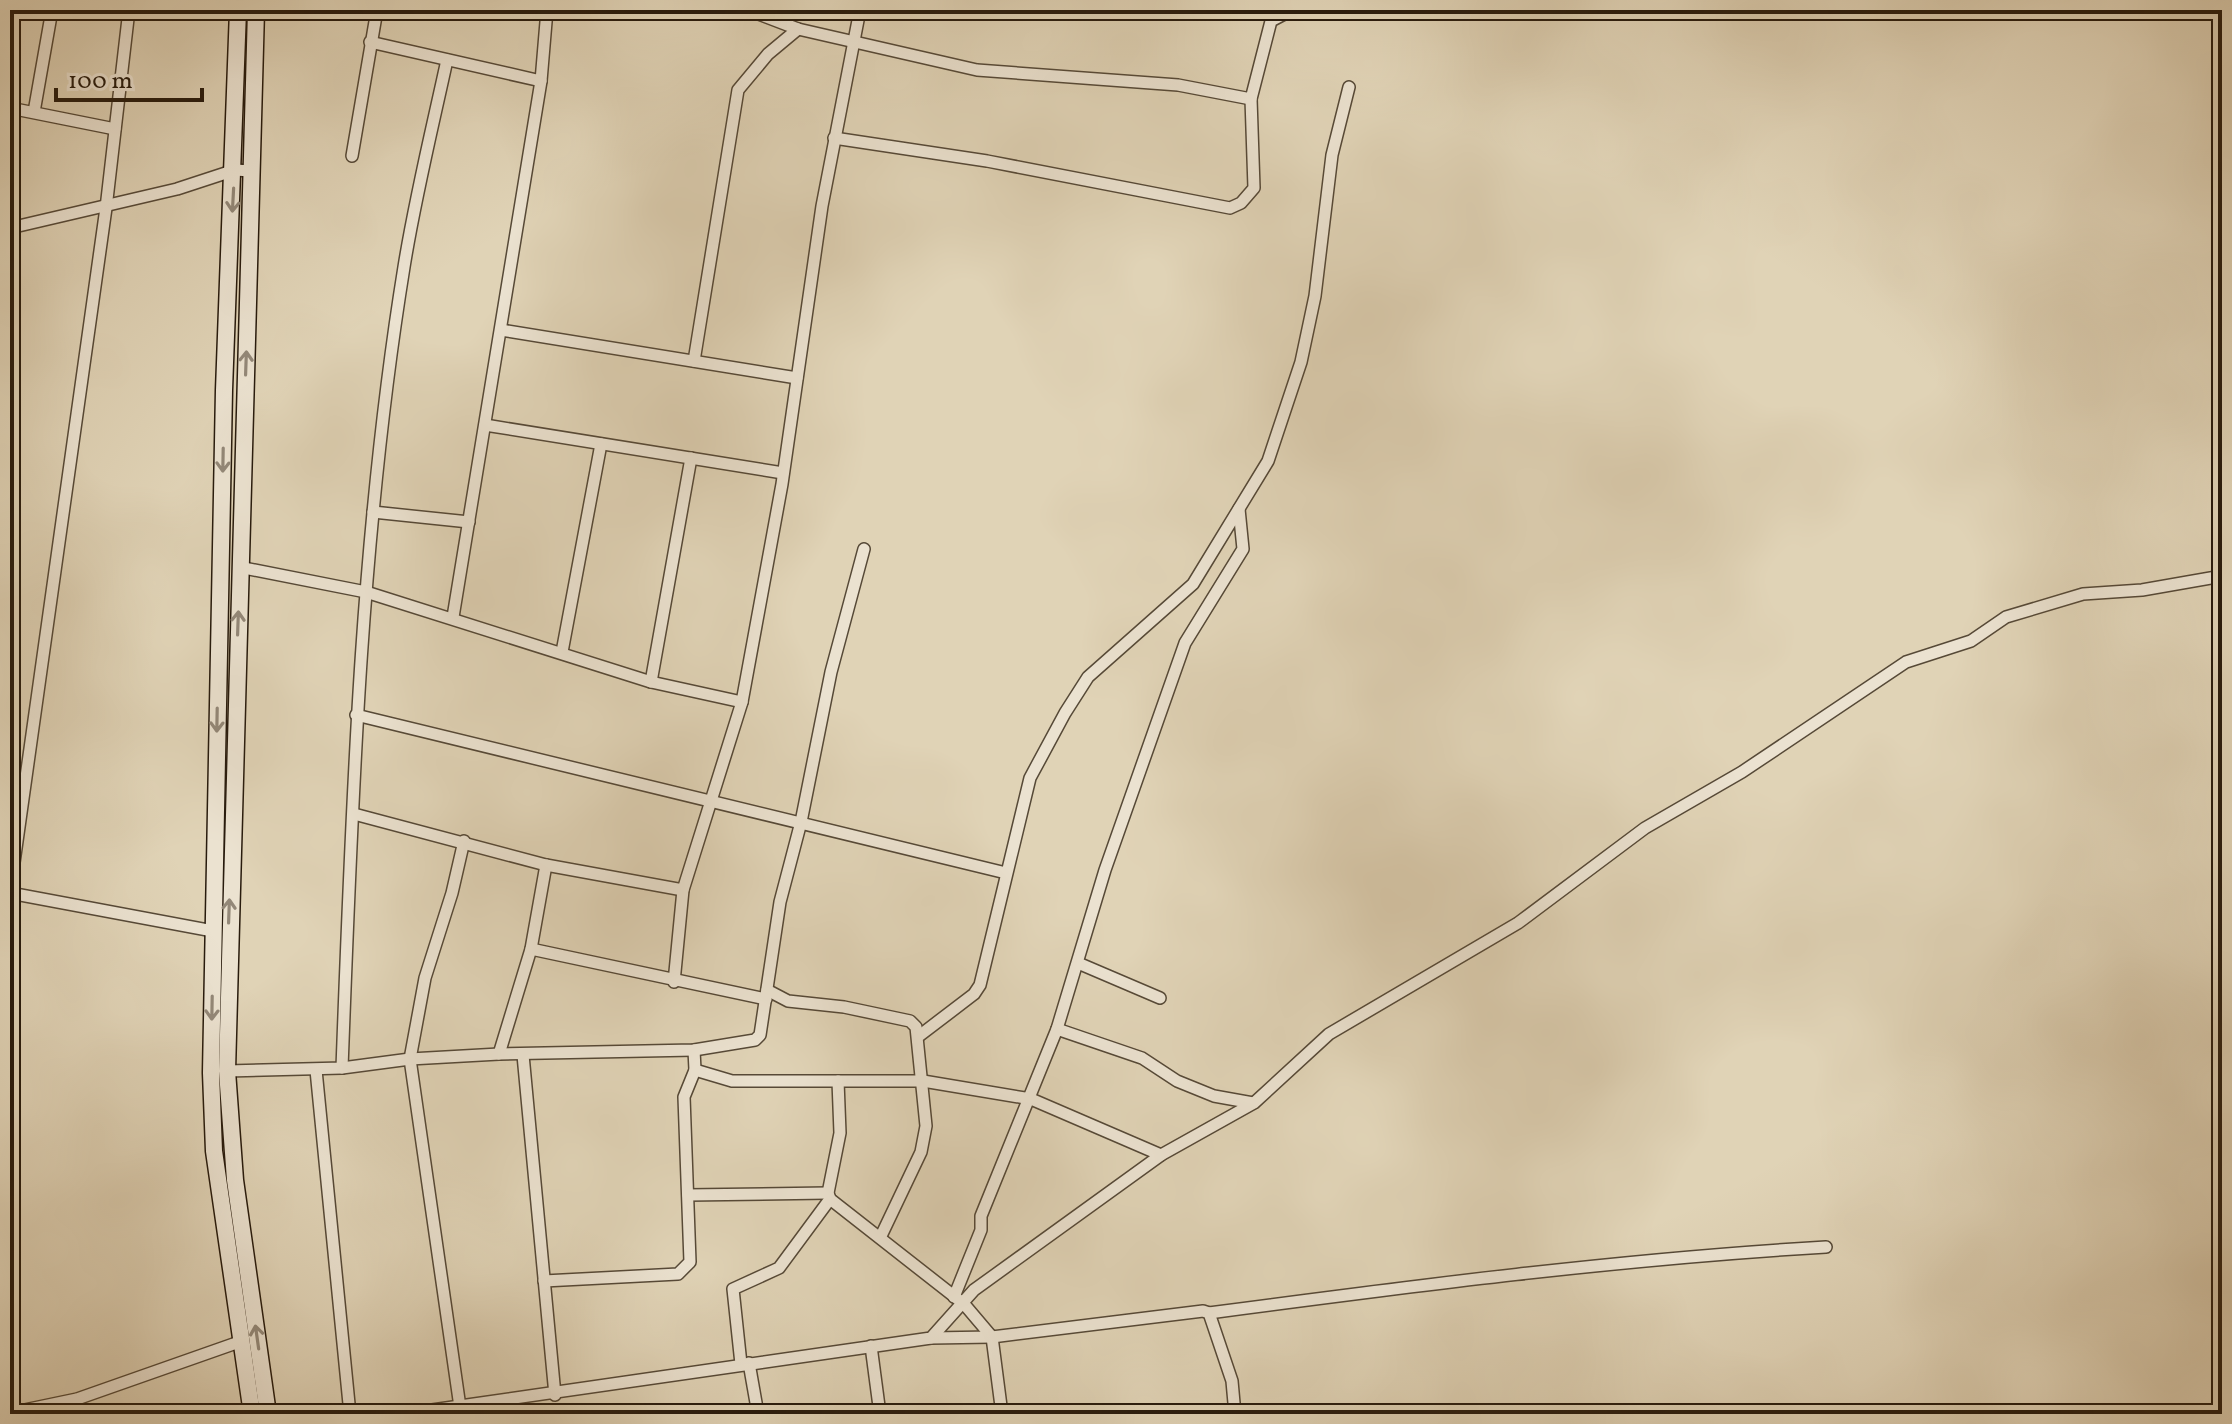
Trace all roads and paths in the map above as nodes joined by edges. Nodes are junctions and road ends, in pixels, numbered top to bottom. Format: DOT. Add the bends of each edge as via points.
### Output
graph roads {
  1 [pos="52,10"];
  2 [pos="129,10"];
  3 [pos="238,10"];
  4 [pos="256,10"];
  5 [pos="377,10"];
  6 [pos="547,10"];
  7 [pos="748,10"];
  8 [pos="860,10"];
  9 [pos="1292,10"];
  10 [pos="798,29"];
  11 [pos="856,40"];
  12 [pos="370,42"];
  13 [pos="447,60"];
  14 [pos="541,81"];
  15 [pos="1349,87"];
  16 [pos="1251,99"];
  17 [pos="10,108"];
  18 [pos="34,112"];
  19 [pos="115,129"];
  20 [pos="834,138"];
  21 [pos="352,156"];
  22 [pos="243,170"];
  23 [pos="106,208"];
  24 [pos="10,228"];
  25 [pos="501,330"];
  26 [pos="694,361"];
  27 [pos="797,378"];
  28 [pos="485,425"];
  29 [pos="601,444"];
  30 [pos="691,458"];
  31 [pos="783,473"];
  32 [pos="1239,509"];
  33 [pos="373,512"];
  34 [pos="469,522"];
  35 [pos="864,549"];
  36 [pos="239,567"];
  37 [pos="2222,576"];
  38 [pos="366,592"];
  39 [pos="453,617"];
  40 [pos="562,652"];
  41 [pos="651,682"];
  42 [pos="742,702"];
  43 [pos="356,715"];
  44 [pos="712,798"];
  45 [pos="354,814"];
  46 [pos="801,822"];
  47 [pos="464,841"];
  48 [pos="546,865"];
  49 [pos="1006,873"];
  50 [pos="683,890"];
  51 [pos="10,892"];
  52 [pos="213,931"];
  53 [pos="531,949"];
  54 [pos="221,954"];
  55 [pos="1078,963"];
  56 [pos="674,982"];
  57 [pos="766,994"];
  58 [pos="1160,998"];
  59 [pos="788,1001"];
  60 [pos="763,1014"];
  61 [pos="1057,1029"];
  62 [pos="919,1036"];
  63 [pos="694,1050"];
  64 [pos="499,1054"];
  65 [pos="523,1055"];
  66 [pos="410,1059"];
  67 [pos="342,1068"];
  68 [pos="316,1070"];
  69 [pos="695,1070"];
  70 [pos="227,1071"];
  71 [pos="838,1081"];
  72 [pos="923,1081"];
  73 [pos="1031,1099"];
  74 [pos="1254,1103"];
  75 [pos="1161,1155"];
  76 [pos="688,1195"];
  77 [pos="829,1196"];
  78 [pos="881,1236"];
  79 [pos="1826,1247"];
  80 [pos="544,1281"];
  81 [pos="959,1300"];
  82 [pos="1209,1313"];
  83 [pos="992,1337"];
  84 [pos="931,1338"];
  85 [pos="242,1341"];
  86 [pos="871,1346"];
  87 [pos="745,1364"];
  88 [pos="555,1395"];
  89 [pos="460,1407"];
  90 [pos="10,1413"];
  91 [pos="252,1414"];
  92 [pos="268,1414"];
  93 [pos="350,1414"];
  94 [pos="404,1414"];
  95 [pos="758,1414"];
  96 [pos="880,1414"];
  97 [pos="1002,1414"];
  98 [pos="1235,1414"];
  1 -- 18 [label="street"];
  2 -- 19 [label="street"];
  3 -- 22 [label="main road"];
  4 -- 22 [label="main road"];
  5 -- 12 [label="street"];
  6 -- 14 [label="street"];
  7 -- 10 [label="street"];
  8 -- 11 [label="street"];
  9 -- 16 [label="street" via="1271,21"];
  10 -- 11 [label="street"];
  10 -- 26 [label="street" via="738,90"];
  11 -- 16 [label="street" via="977,70 1178,85"];
  11 -- 20 [label="street"];
  12 -- 13 [label="street"];
  12 -- 21 [label="street"];
  13 -- 14 [label="street"];
  13 -- 33 [label="street" via="404,265"];
  14 -- 25 [label="street"];
  15 -- 32 [label="street" via="1332,155 1315,296 1301,362 1268,461"];
  16 -- 20 [label="street" via="1254,188 1230,208"];
  17 -- 18 [label="street"];
  18 -- 19 [label="street"];
  19 -- 23 [label="street"];
  20 -- 27 [label="street"];
  22 -- 23 [label="street"];
  36 -- 22 [label="main road, one-way"];
  22 -- 52 [label="main road, one-way" via="224,390"];
  23 -- 24 [label="street"];
  23 -- 51 [label="street"];
  25 -- 26 [label="street"];
  25 -- 28 [label="street"];
  26 -- 27 [label="street"];
  27 -- 31 [label="street"];
  28 -- 29 [label="street"];
  28 -- 34 [label="street"];
  29 -- 30 [label="street"];
  29 -- 40 [label="street"];
  30 -- 31 [label="street"];
  30 -- 41 [label="street"];
  31 -- 42 [label="street"];
  32 -- 49 [label="street" via="1193,584 1088,677 1030,778"];
  32 -- 55 [label="street" via="1243,549 1185,643"];
  33 -- 34 [label="street"];
  33 -- 38 [label="street"];
  34 -- 39 [label="street"];
  35 -- 46 [label="street" via="831,672"];
  36 -- 38 [label="street"];
  54 -- 36 [label="main road, one-way"];
  37 -- 74 [label="street" via="2083,594 2006,617 1971,641 1906,662 1742,772 1645,828 1518,923 1329,1034"];
  38 -- 39 [label="street"];
  38 -- 43 [label="street"];
  39 -- 40 [label="street"];
  40 -- 41 [label="street"];
  41 -- 42 [label="street"];
  42 -- 44 [label="street"];
  43 -- 44 [label="street"];
  43 -- 45 [label="street"];
  44 -- 46 [label="street"];
  44 -- 50 [label="street"];
  45 -- 47 [label="street"];
  45 -- 67 [label="street"];
  46 -- 49 [label="street"];
  46 -- 57 [label="street" via="780,902"];
  47 -- 48 [label="street"];
  47 -- 66 [label="street" via="425,978"];
  48 -- 50 [label="street"];
  48 -- 53 [label="street"];
  49 -- 62 [label="street" via="980,985"];
  50 -- 56 [label="street"];
  51 -- 52 [label="street"];
  52 -- 54 [label="main road"];
  53 -- 56 [label="street"];
  53 -- 64 [label="street"];
  54 -- 70 [label="main road"];
  54 -- 85 [label="main road, one-way" via="211,1073 214,1151"];
  55 -- 58 [label="street"];
  55 -- 61 [label="street"];
  56 -- 57 [label="street"];
  57 -- 59 [label="street"];
  57 -- 60 [label="street"];
  59 -- 60 [label="street"];
  59 -- 62 [label="street" via="910,1021"];
  60 -- 63 [label="street" via="755,1040"];
  61 -- 73 [label="street"];
  61 -- 74 [label="street" via="1142,1058 1177,1081 1214,1096"];
  62 -- 72 [label="street"];
  63 -- 65 [label="street"];
  63 -- 69 [label="street"];
  64 -- 65 [label="street"];
  64 -- 66 [label="street"];
  65 -- 80 [label="street"];
  66 -- 67 [label="street"];
  66 -- 89 [label="street"];
  67 -- 68 [label="street"];
  68 -- 70 [label="street"];
  68 -- 93 [label="street"];
  69 -- 71 [label="street" via="732,1081"];
  69 -- 76 [label="street" via="684,1097"];
  92 -- 70 [label="main road, one-way" via="235,1180"];
  71 -- 72 [label="street"];
  71 -- 77 [label="street" via="840,1133"];
  72 -- 73 [label="street"];
  72 -- 78 [label="street" via="926,1126 921,1152"];
  73 -- 75 [label="street"];
  73 -- 81 [label="street" via="981,1216"];
  74 -- 75 [label="street"];
  75 -- 81 [label="street"];
  76 -- 77 [label="street"];
  76 -- 80 [label="street" via="690,1262 678,1274"];
  77 -- 78 [label="street"];
  77 -- 87 [label="street" via="779,1268 733,1289"];
  78 -- 81 [label="street"];
  79 -- 82 [label="street" via="1572,1268"];
  80 -- 88 [label="street"];
  81 -- 83 [label="street"];
  81 -- 84 [label="street"];
  82 -- 83 [label="street"];
  82 -- 98 [label="street" via="1232,1381"];
  83 -- 84 [label="street"];
  83 -- 97 [label="street"];
  84 -- 86 [label="street"];
  85 -- 90 [label="street" via="77,1399"];
  85 -- 91 [label="main road"];
  86 -- 87 [label="street"];
  86 -- 96 [label="street"];
  87 -- 88 [label="street"];
  87 -- 95 [label="street"];
  88 -- 89 [label="street"];
  89 -- 94 [label="street"];
}
